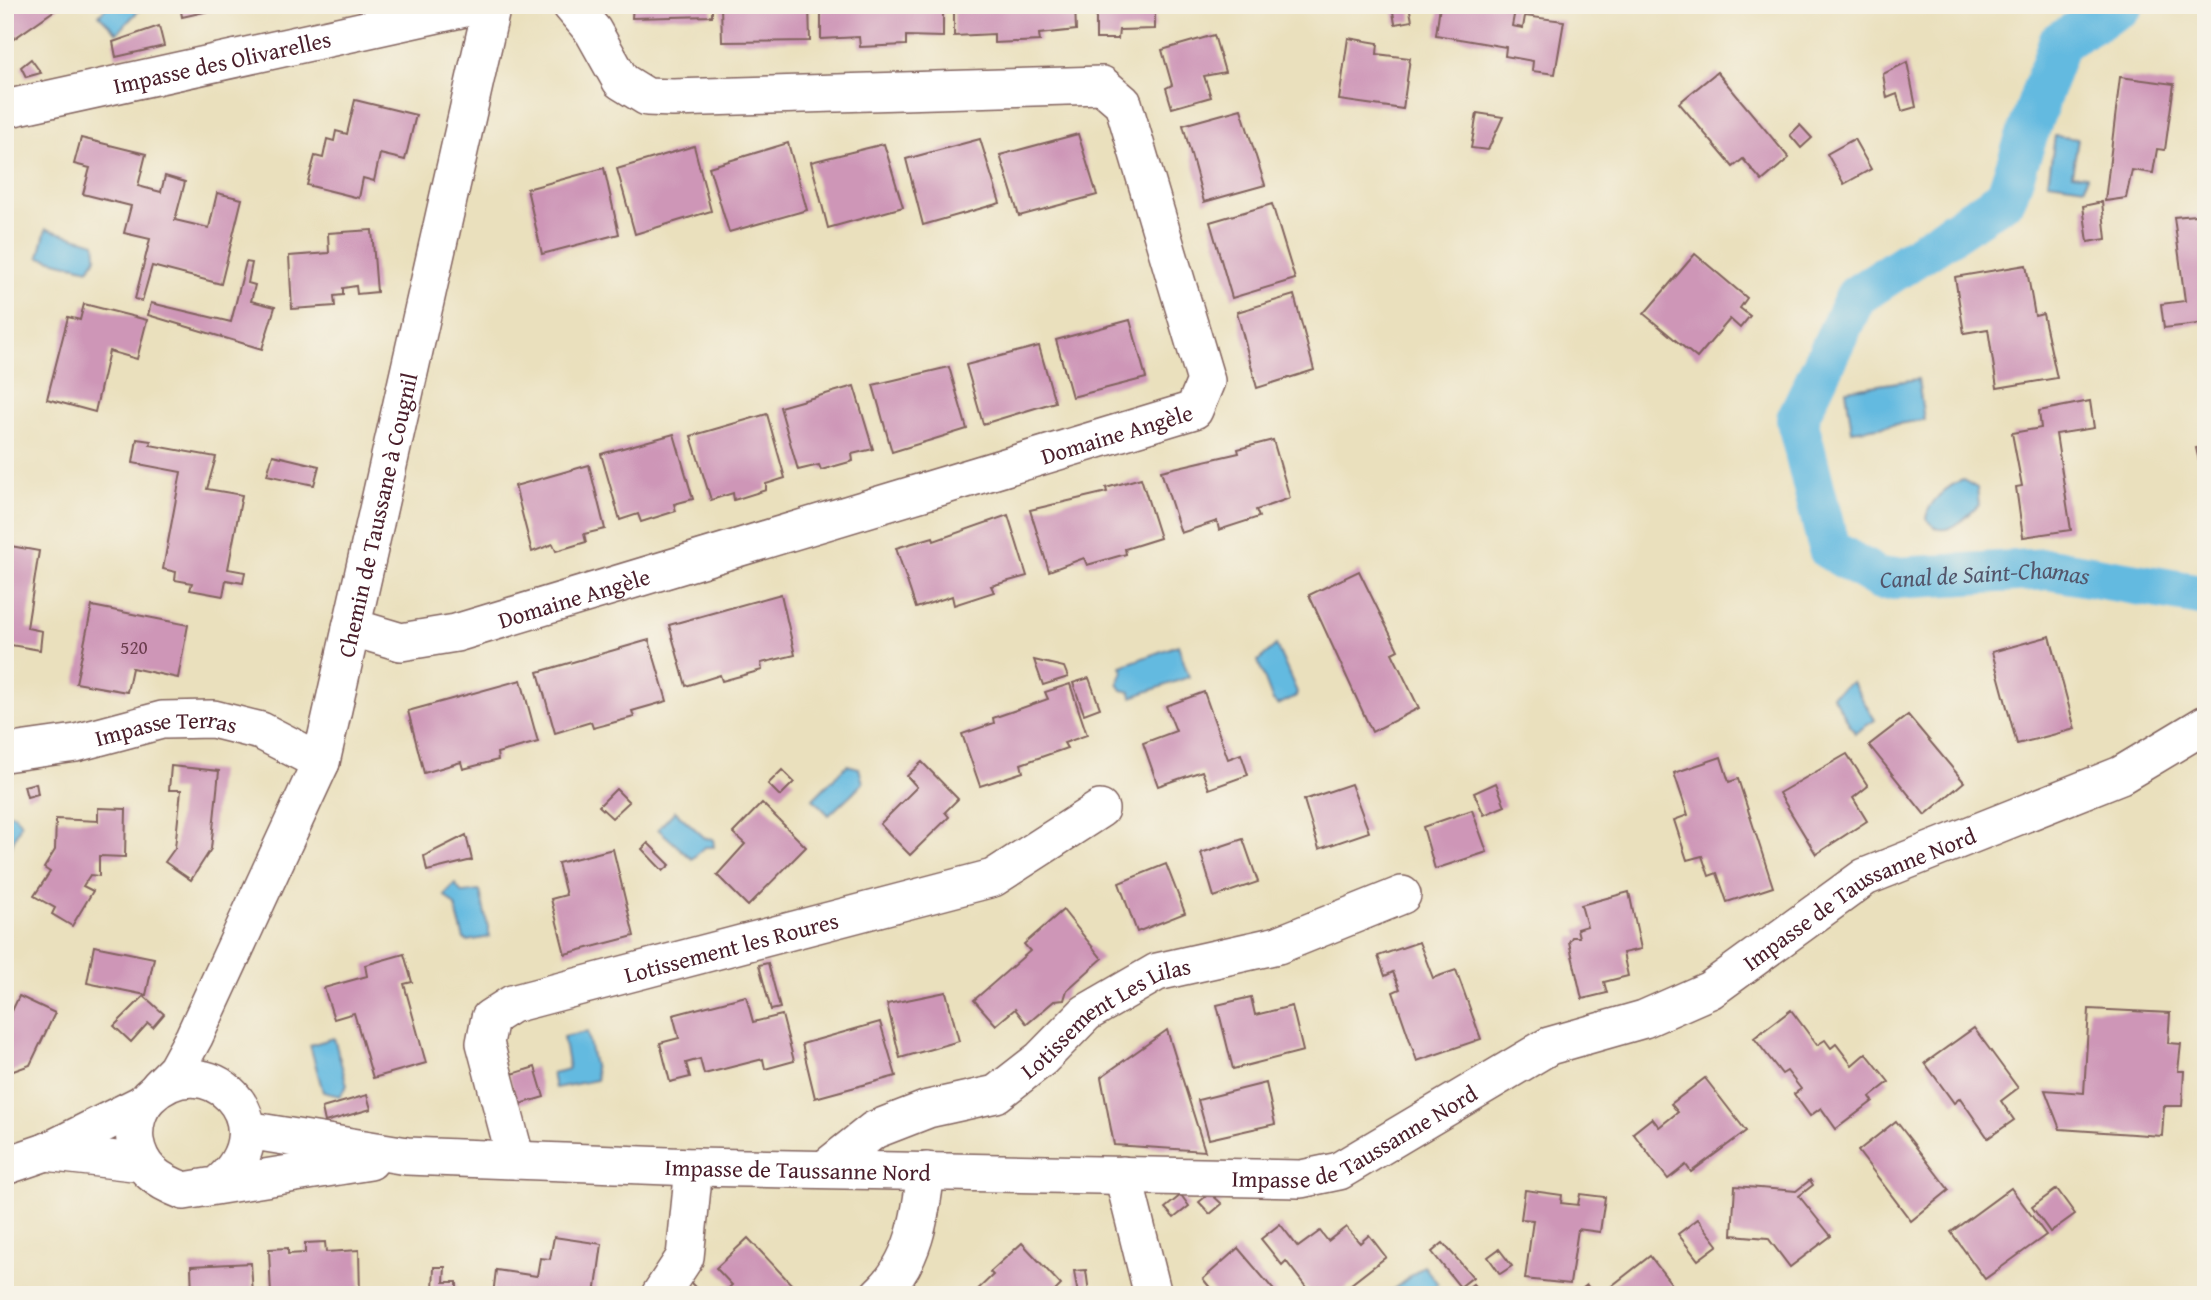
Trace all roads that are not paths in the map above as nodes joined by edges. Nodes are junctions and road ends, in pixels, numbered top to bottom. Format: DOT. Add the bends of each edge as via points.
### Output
graph roads {
  1 [pos="479,5"];
  2 [pos="492,5"];
  3 [pos="571,5"];
  4 [pos="5,109"];
  5 [pos="351,626"];
  6 [pos="2206,724"];
  7 [pos="5,753"];
  8 [pos="321,762"];
  9 [pos="1100,809"];
  10 [pos="1402,895"];
  11 [pos="206,1007"];
  12 [pos="214,1083"];
  13 [pos="151,1095"];
  14 [pos="247,1130"];
  15 [pos="46,1152"];
  16 [pos="407,1156"];
  17 [pos="516,1160"];
  18 [pos="142,1163"];
  19 [pos="5,1166"];
  20 [pos="694,1167"];
  21 [pos="825,1170"];
  22 [pos="926,1171"];
  23 [pos="1123,1175"];
  24 [pos="220,1183"];
  25 [pos="660,1295"];
  26 [pos="879,1295"];
  27 [pos="1153,1295"];
  1 -- 4 [label="street, Impasse des Olivarelles"];
  2 -- 5 [label="street, Chemin de Taussane à Cougnil"];
  3 -- 5 [label="street, Domaine Angèle" via="593,31 621,81 648,97 1102,85 1123,103 1206,381 1194,410 456,634 401,642"];
  5 -- 8 [label="street, Chemin de Taussane à Cougnil"];
  6 -- 23 [label="street, Impasse de Taussanne Nord" via="2121,775 1865,877 1710,990 1644,1019 1549,1046 1339,1171 1301,1179"];
  7 -- 8 [label="street, Impasse Terras" via="76,743 162,720 213,719 261,731"];
  8 -- 11 [label="street, Chemin de Taussane à Cougnil"];
  9 -- 17 [label="street, Lotissement les Roures" via="993,878 512,1004 491,1018 485,1043"];
  10 -- 21 [label="street, Lotissement Les Lilas" via="1278,945 1157,972 1086,1013 1041,1059 996,1094 928,1110 874,1130"];
  11 -- 12 [label="street"];
  11 -- 13 [label="street, Chemin de Taussane à Cougnil" via="176,1070"];
  12 -- 13 [label="street, Chemin de Taussane à Cougnil" via="185,1078"];
  12 -- 14 [label="street" via="237,1101"];
  13 -- 15 [label="street, Chemin de Taussane à Cougnil"];
  13 -- 18 [label="street, Chemin de Taussane à Cougnil" via="134,1133"];
  14 -- 16 [label="street, Impasse de Taussanne Nord"];
  14 -- 24 [label="street" via="241,1160"];
  15 -- 18 [label="street, Chemin de Taussane à Cougnil"];
  15 -- 19 [label="street, Chemin de Taussane à Cougnil"];
  16 -- 17 [label="street, Impasse de Taussanne Nord"];
  16 -- 24 [label="street, Impasse de Taussanne Nord"];
  17 -- 20 [label="street, Impasse de Taussanne Nord"];
  18 -- 24 [label="street" via="159,1182 184,1191"];
  20 -- 21 [label="street, Impasse de Taussanne Nord"];
  20 -- 25 [label="street" via="685,1257"];
  21 -- 22 [label="street, Impasse de Taussanne Nord"];
  22 -- 23 [label="street, Impasse de Taussanne Nord"];
  22 -- 26 [label="street" via="920,1224 894,1282"];
  23 -- 27 [label="street"];
}
